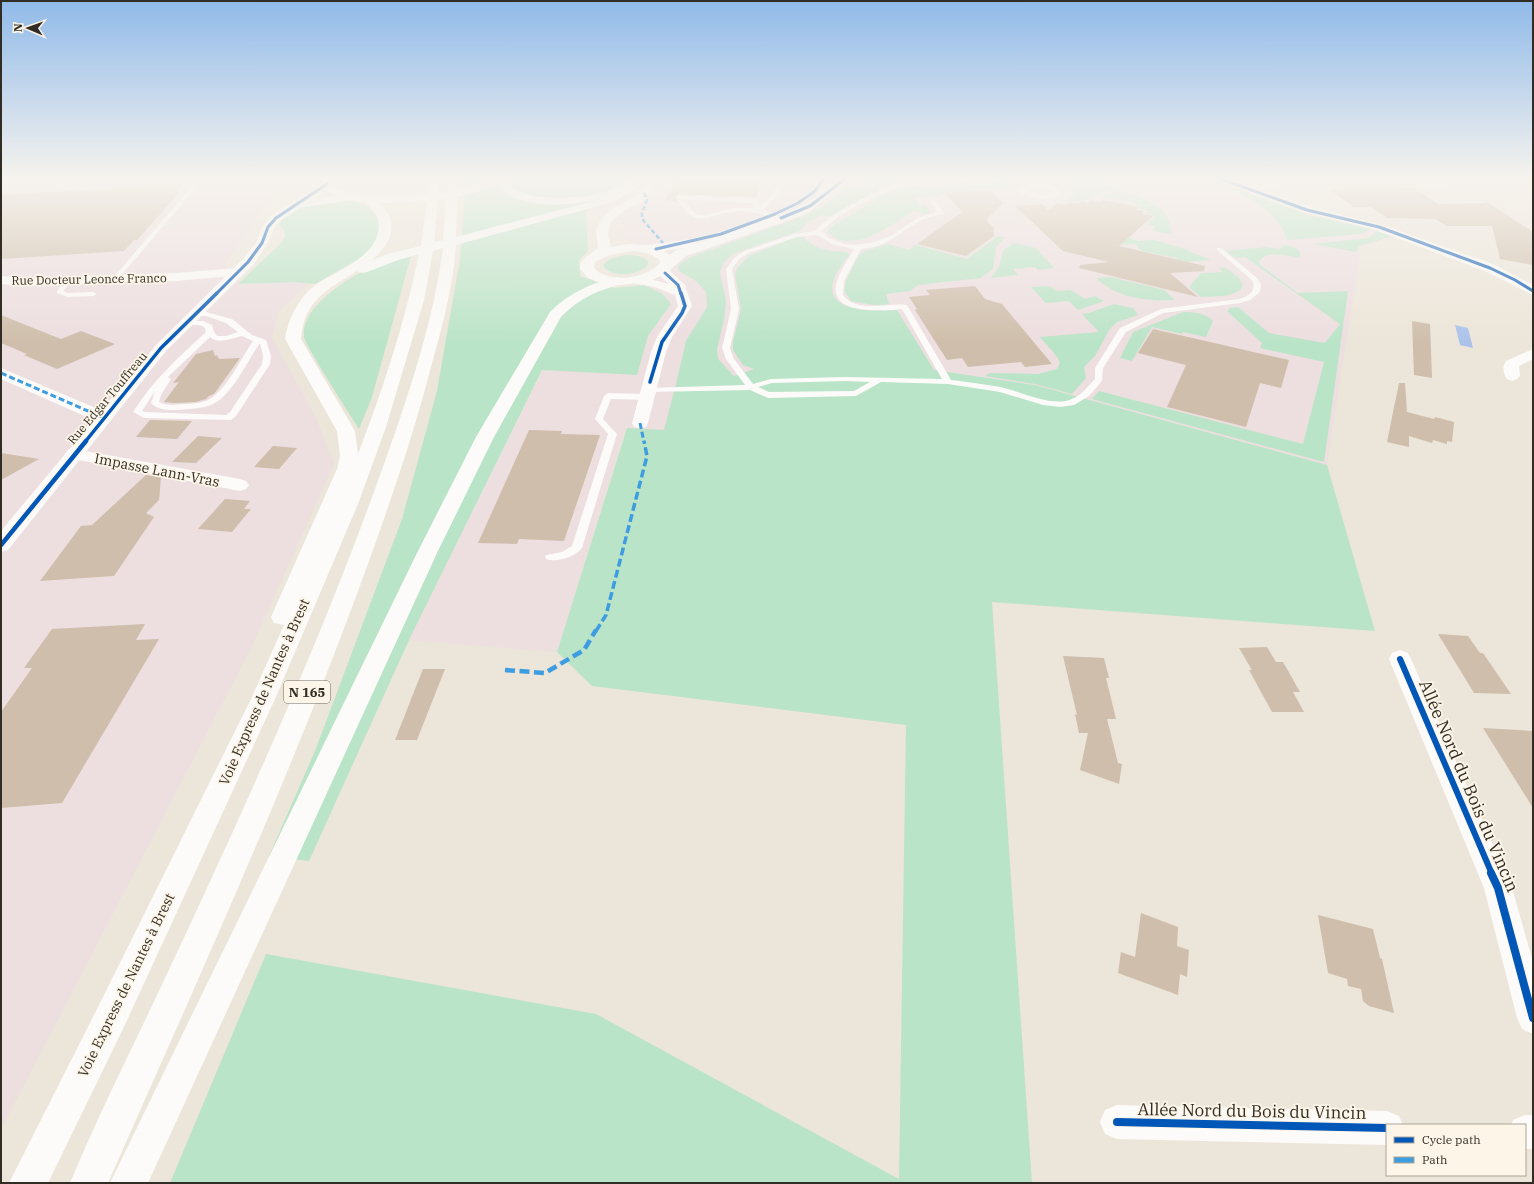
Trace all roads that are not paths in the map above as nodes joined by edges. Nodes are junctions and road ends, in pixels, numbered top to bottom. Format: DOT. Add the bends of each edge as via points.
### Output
graph roads {
  1 [pos="154,233"];
  2 [pos="266,233"];
  3 [pos="384,233"];
  4 [pos="429,233"];
  5 [pos="450,233"];
  6 [pos="484,233"];
  7 [pos="601,233"];
  8 [pos="615,233"];
  9 [pos="721,233"];
  10 [pos="738,233"];
  11 [pos="816,233"];
  12 [pos="819,233"];
  13 [pos="899,233"];
  14 [pos="1396,233"];
  15 [pos="859,246"];
  16 [pos="631,248"];
  17 [pos="648,249"];
  18 [pos="1219,249"];
  19 [pos="602,253"];
  20 [pos="665,266"];
  21 [pos="238,272"];
  22 [pos="176,277"];
  23 [pos="115,279"];
  24 [pos="1,280"];
  25 [pos="70,280"];
  26 [pos="627,280"];
  27 [pos="1533,291"];
  28 [pos="217,292"];
  29 [pos="680,292"];
  30 [pos="93,294"];
  31 [pos="302,310"];
  32 [pos="191,319"];
  33 [pos="210,332"];
  34 [pos="243,332"];
  35 [pos="258,340"];
  36 [pos="192,350"];
  37 [pos="1533,353"];
  38 [pos="1,373"];
  39 [pos="1512,376"];
  40 [pos="880,380"];
  41 [pos="948,382"];
  42 [pos="751,387"];
  43 [pos="648,393"];
  44 [pos="104,418"];
  45 [pos="640,423"];
  46 [pos="74,454"];
  47 [pos="240,485"];
  48 [pos="1,545"];
  49 [pos="550,557"];
  50 [pos="1400,659"];
  51 [pos="280,660"];
  52 [pos="1533,1018"];
  53 [pos="1117,1122"];
  54 [pos="1386,1128"];
  55 [pos="28,1183"];
  56 [pos="89,1183"];
  57 [pos="129,1183"];
  1 -- 23 [label="lane"];
  2 -- 21 [label="main road, Rue Edgar Touffreau" via="262,243"];
  3 -- 31 [label="main road" via="379,247 318,290"];
  4 -- 51 [label="main road, Voie Express de Nantes à Brest / N 165" via="417,300 377,427 348,504"];
  5 -- 56 [label="main road, N 165" via="441,293 420,380 378,509 344,600 262,798"];
  6 -- 31 [label="main road" via="379,261 326,290"];
  7 -- 19 [label="main road" via="605,249"];
  8 -- 16 [label="main road"];
  9 -- 17 [label="main road" via="670,247"];
  10 -- 20 [label="main road" via="681,253"];
  11 -- 42 [label="lane" via="796,235 747,252 737,258 729,269 735,309 726,348 730,359"];
  12 -- 15 [label="lane" via="831,243"];
  13 -- 15 [label="lane" via="880,243"];
  14 -- 27 [label="street" via="1490,268"];
  15 -- 41 [label="lane" via="839,285 838,294 848,304 860,307 904,307"];
  16 -- 17 [label="main road"];
  16 -- 19 [label="main road"];
  17 -- 20 [label="main road" via="665,257"];
  18 -- 41 [label="lane" via="1256,280 1256,294 1240,301 1161,310 1123,330 1099,368 1098,379 1086,394 1074,402 1043,402 1001,390"];
  19 -- 26 [label="main road" via="589,261 589,271 602,278"];
  20 -- 26 [label="main road" via="656,274"];
  20 -- 29 [label="street" via="665,273 678,285"];
  21 -- 22 [label="street, Rue Docteur Leonce Franco"];
  21 -- 28 [label="main road, Rue Edgar Touffreau"];
  22 -- 23 [label="street, Rue Docteur Leonce Franco"];
  22 -- 28 [label="street, Rue Docteur Leonce Franco" via="207,285"];
  23 -- 25 [label="street, Rue Docteur Leonce Franco"];
  24 -- 25 [label="street, Rue Docteur Leonce Franco"];
  25 -- 30 [label="lane" via="59,292"];
  26 -- 29 [label="street" via="658,284"];
  26 -- 57 [label="main road" via="580,294 555,315 485,437 424,560"];
  28 -- 32 [label="main road, Rue Edgar Touffreau"];
  29 -- 43 [label="street" via="685,306 662,342"];
  31 -- 51 [label="main road" via="296,321 293,339 346,431 349,456 346,469 281,620"];
  32 -- 33 [label="lane" via="209,327"];
  32 -- 34 [label="lane" via="206,314 229,321"];
  32 -- 44 [label="main road, Rue Edgar Touffreau" via="161,348"];
  33 -- 34 [label="lane" via="215,338 226,338"];
  33 -- 36 [label="lane"];
  34 -- 35 [label="lane"];
  35 -- 36 [label="lane" via="215,399 195,406 159,406 155,403 157,395 169,376"];
  35 -- 36 [label="lane" via="263,342 267,356 266,364 228,418 144,415 137,412 147,394 162,376"];
  37 -- 39 [label="street" via="1511,364"];
  38 -- 44 [label="street"];
  40 -- 41 [label="lane"];
  40 -- 42 [label="lane" via="771,381"];
  40 -- 42 [label="lane" via="856,393 768,394"];
  42 -- 43 [label="lane"];
  43 -- 45 [label="street"];
  43 -- 49 [label="lane" via="608,396 600,419 613,434 577,548 565,555"];
  44 -- 46 [label="main road, Rue Edgar Touffreau"];
  46 -- 47 [label="street, Impasse Lann-Vras"];
  46 -- 48 [label="main road, Rue Edgar Touffreau"];
  50 -- 52 [label="street, Allée Nord du Bois du Vincin" via="1498,888"];
  51 -- 55 [label="main road, Voie Express de Nantes à Brest / N 165" via="196,841"];
  53 -- 54 [label="street, Allée Nord du Bois du Vincin"];
}
